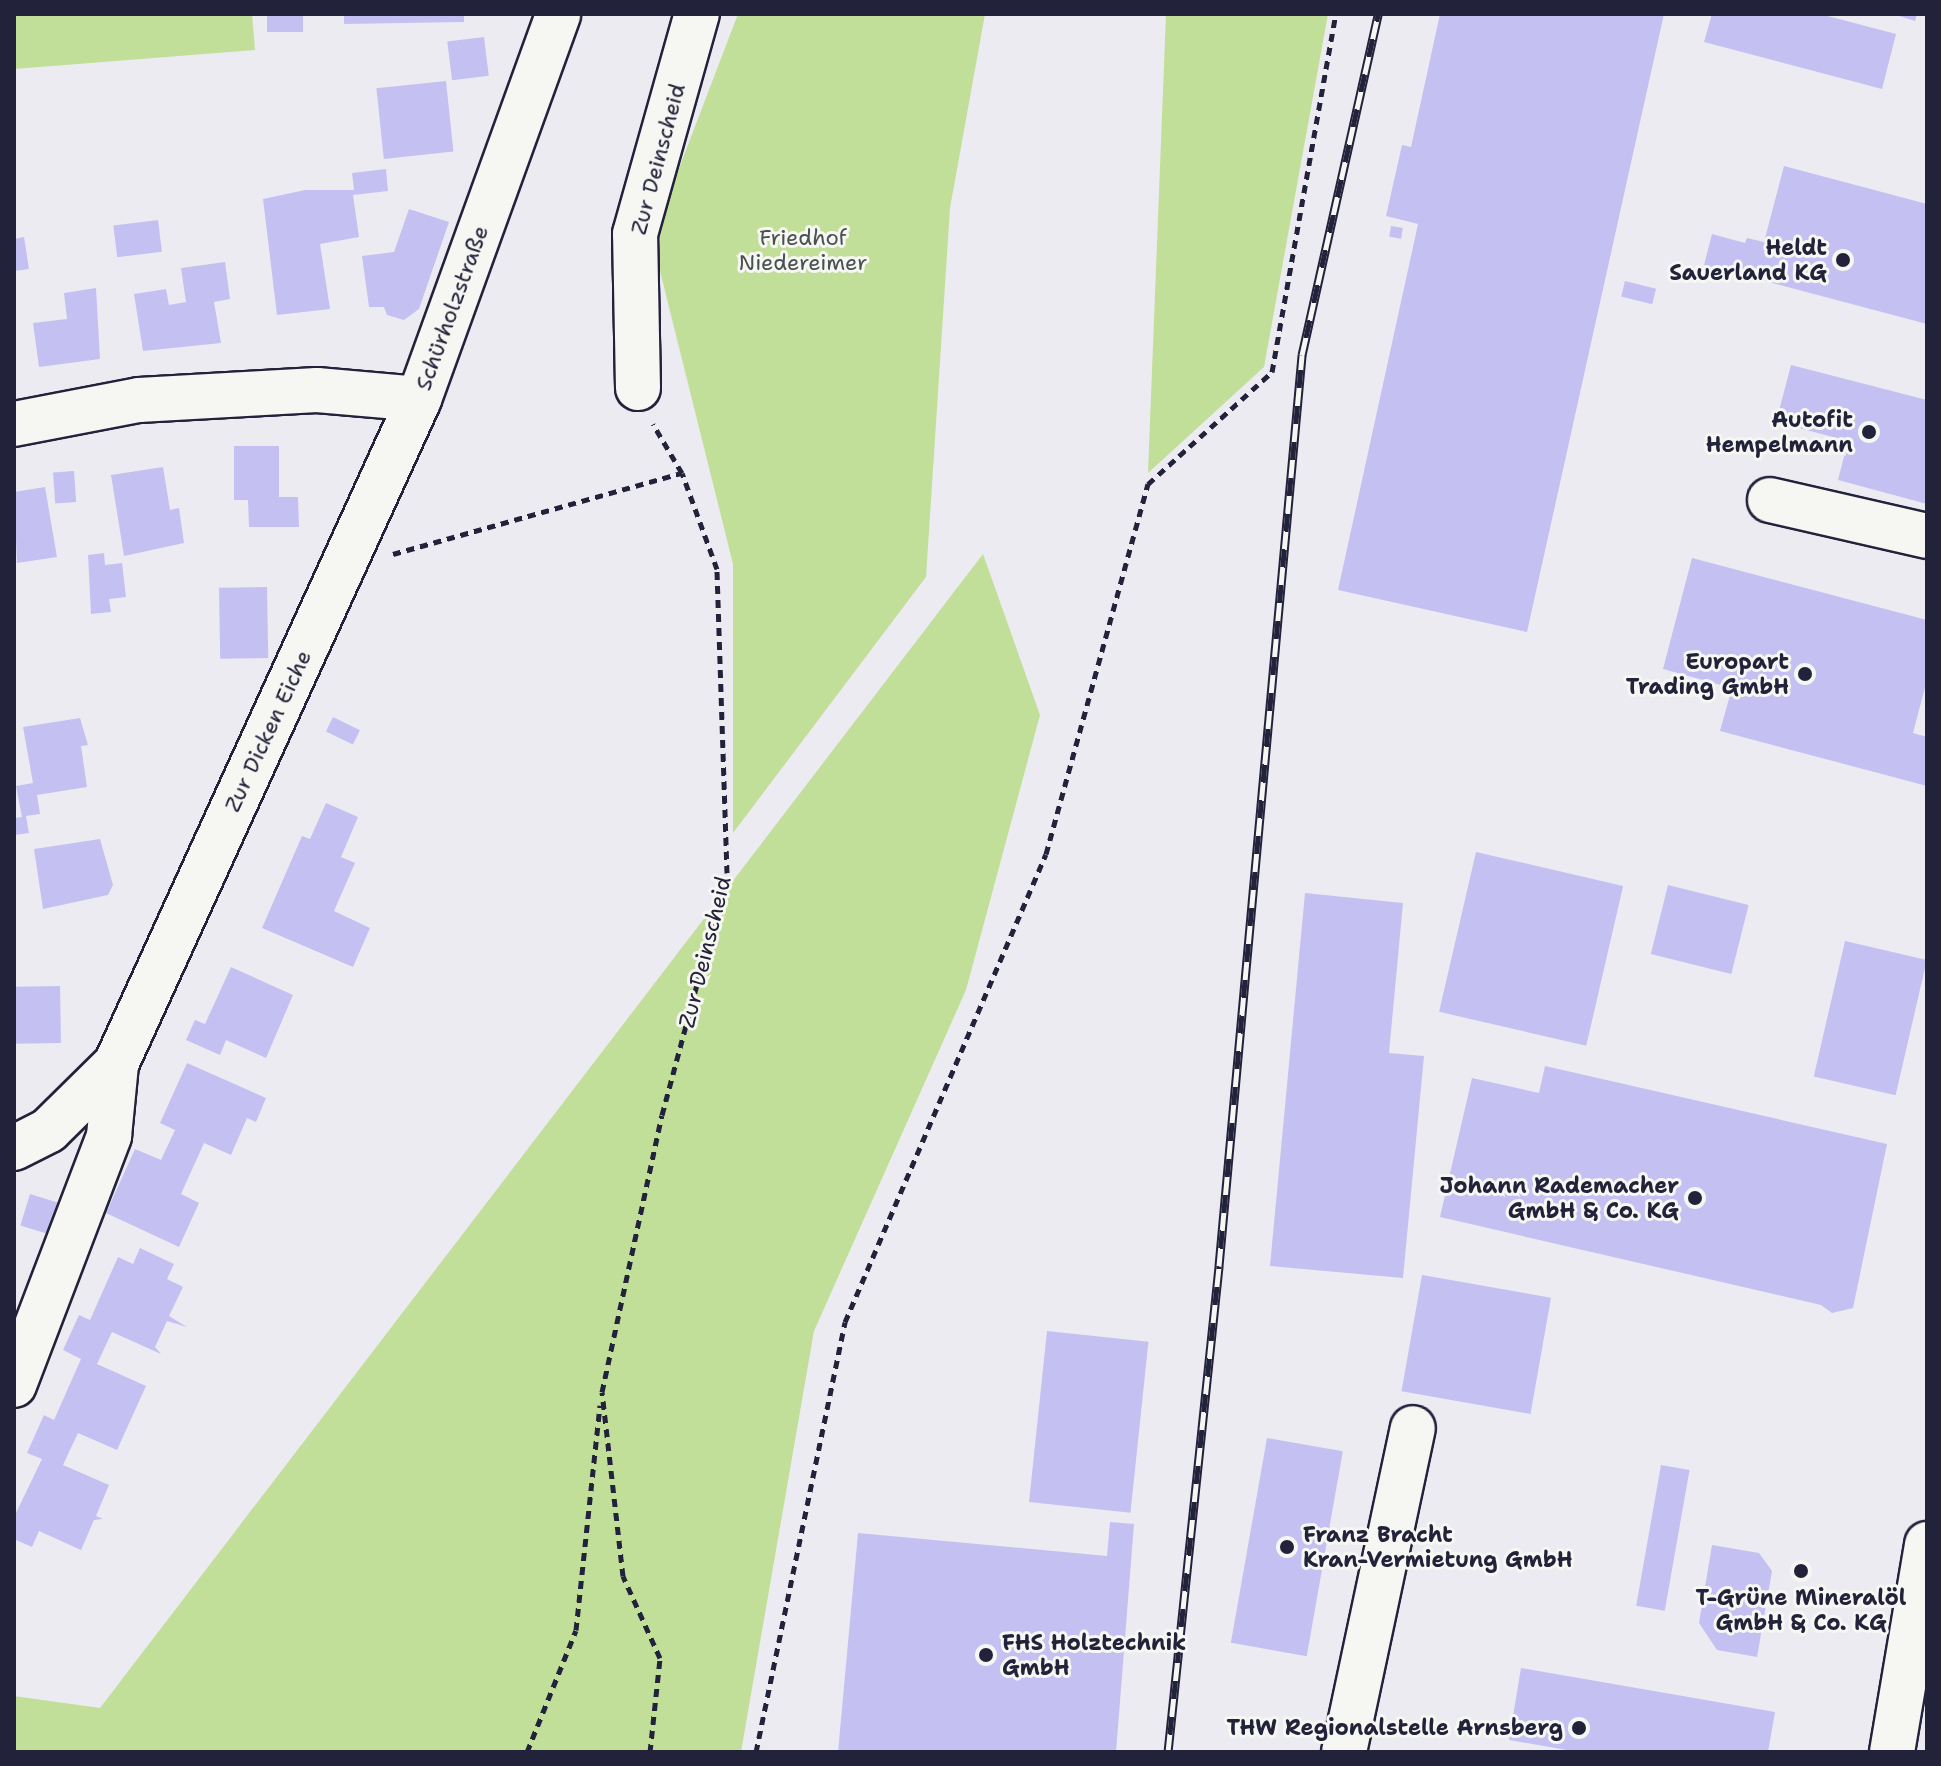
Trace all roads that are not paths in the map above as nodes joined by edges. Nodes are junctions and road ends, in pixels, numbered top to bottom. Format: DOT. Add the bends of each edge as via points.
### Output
graph roads {
  1 [pos="558,14"];
  2 [pos="697,14"];
  3 [pos="638,388"];
  4 [pos="419,399"];
  5 [pos="14,424"];
  6 [pos="1770,500"];
  7 [pos="1927,536"];
  8 [pos="116,1064"];
  9 [pos="14,1148"];
  10 [pos="14,1385"];
  11 [pos="1413,1428"];
  12 [pos="1927,1544"];
  13 [pos="1344,1752"];
  14 [pos="1892,1752"];
  1 -- 4 [label="street, Schürholzstraße"];
  2 -- 3 [label="street, Zur Deinscheid" via="635,234"];
  4 -- 5 [label="street, Schürholzstraße" via="317,390 139,400"];
  4 -- 8 [label="street, Zur Dicken Eiche"];
  6 -- 7 [label="street"];
  8 -- 9 [label="street, Zur Dicken Eiche" via="49,1130"];
  8 -- 10 [label="street, Zur Dicken Eiche" via="109,1136"];
  11 -- 13 [label="street"];
  12 -- 14 [label="street"];
}
